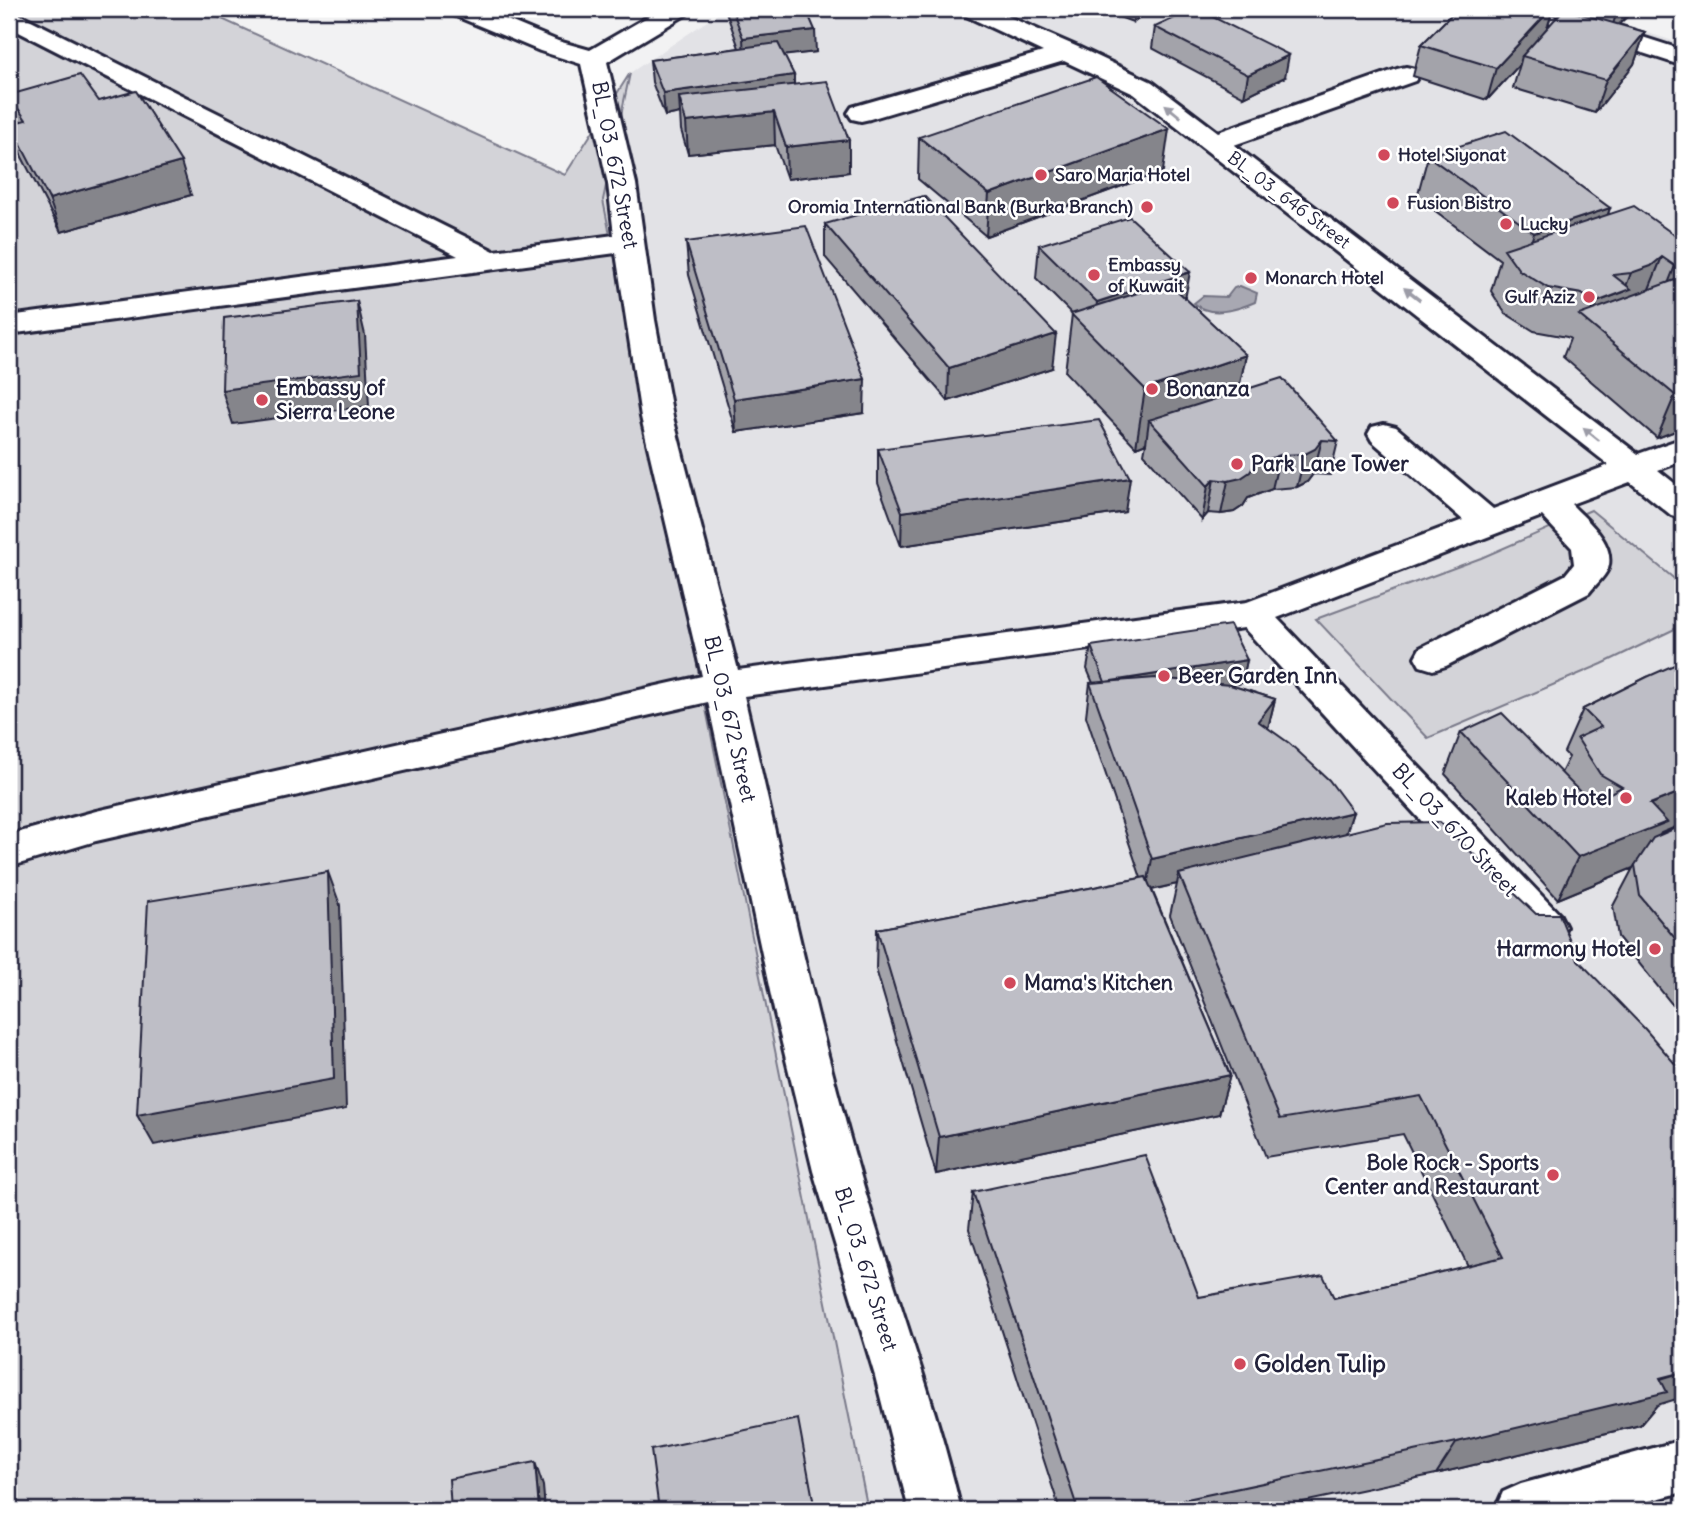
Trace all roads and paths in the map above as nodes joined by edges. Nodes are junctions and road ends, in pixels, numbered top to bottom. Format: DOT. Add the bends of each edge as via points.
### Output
graph roads {
  1 [pos="460,9"];
  2 [pos="678,9"];
  3 [pos="971,9"];
  4 [pos="1531,9"];
  5 [pos="19,17"];
  6 [pos="1069,52"];
  7 [pos="1683,58"];
  8 [pos="593,59"];
  9 [pos="1406,75"];
  10 [pos="862,113"];
  11 [pos="1213,143"];
  12 [pos="631,242"];
  13 [pos="490,261"];
  14 [pos="9,325"];
  15 [pos="1384,434"];
  16 [pos="1683,449"];
  17 [pos="1633,467"];
  18 [pos="1547,500"];
  19 [pos="1683,507"];
  20 [pos="1489,524"];
  21 [pos="1252,614"];
  22 [pos="1433,657"];
  23 [pos="723,685"];
  24 [pos="9,851"];
  25 [pos="1573,956"];
  26 [pos="1683,1465"];
  27 [pos="936,1510"];
  28 [pos="1521,1510"];
  1 -- 8 [label="street, BL_03_672 Street"];
  2 -- 8 [label="street"];
  3 -- 6 [label="street, BL_03_646 Street"];
  4 -- 7 [label="street"];
  5 -- 13 [label="street"];
  6 -- 10 [label="street"];
  11 -- 6 [label="street, BL_03_646 Street, one-way" via="1143,88"];
  8 -- 12 [label="street, BL_03_672 Street"];
  9 -- 11 [label="street"];
  17 -- 11 [label="street, BL_03_646 Street, one-way"];
  12 -- 13 [label="street"];
  12 -- 23 [label="street, BL_03_672 Street" via="657,417"];
  13 -- 14 [label="street"];
  15 -- 20 [label="street"];
  16 -- 17 [label="street"];
  17 -- 18 [label="street"];
  17 -- 19 [label="street, BL_03_646 Street"];
  18 -- 20 [label="street"];
  18 -- 22 [label="street" via="1589,545 1592,566 1577,584"];
  20 -- 21 [label="street"];
  21 -- 23 [label="street"];
  21 -- 25 [label="street, BL_03_670 Street"];
  23 -- 24 [label="street" via="96,826"];
  23 -- 27 [label="street, BL_03_672 Street" via="836,1171"];
  26 -- 28 [label="street"];
}
